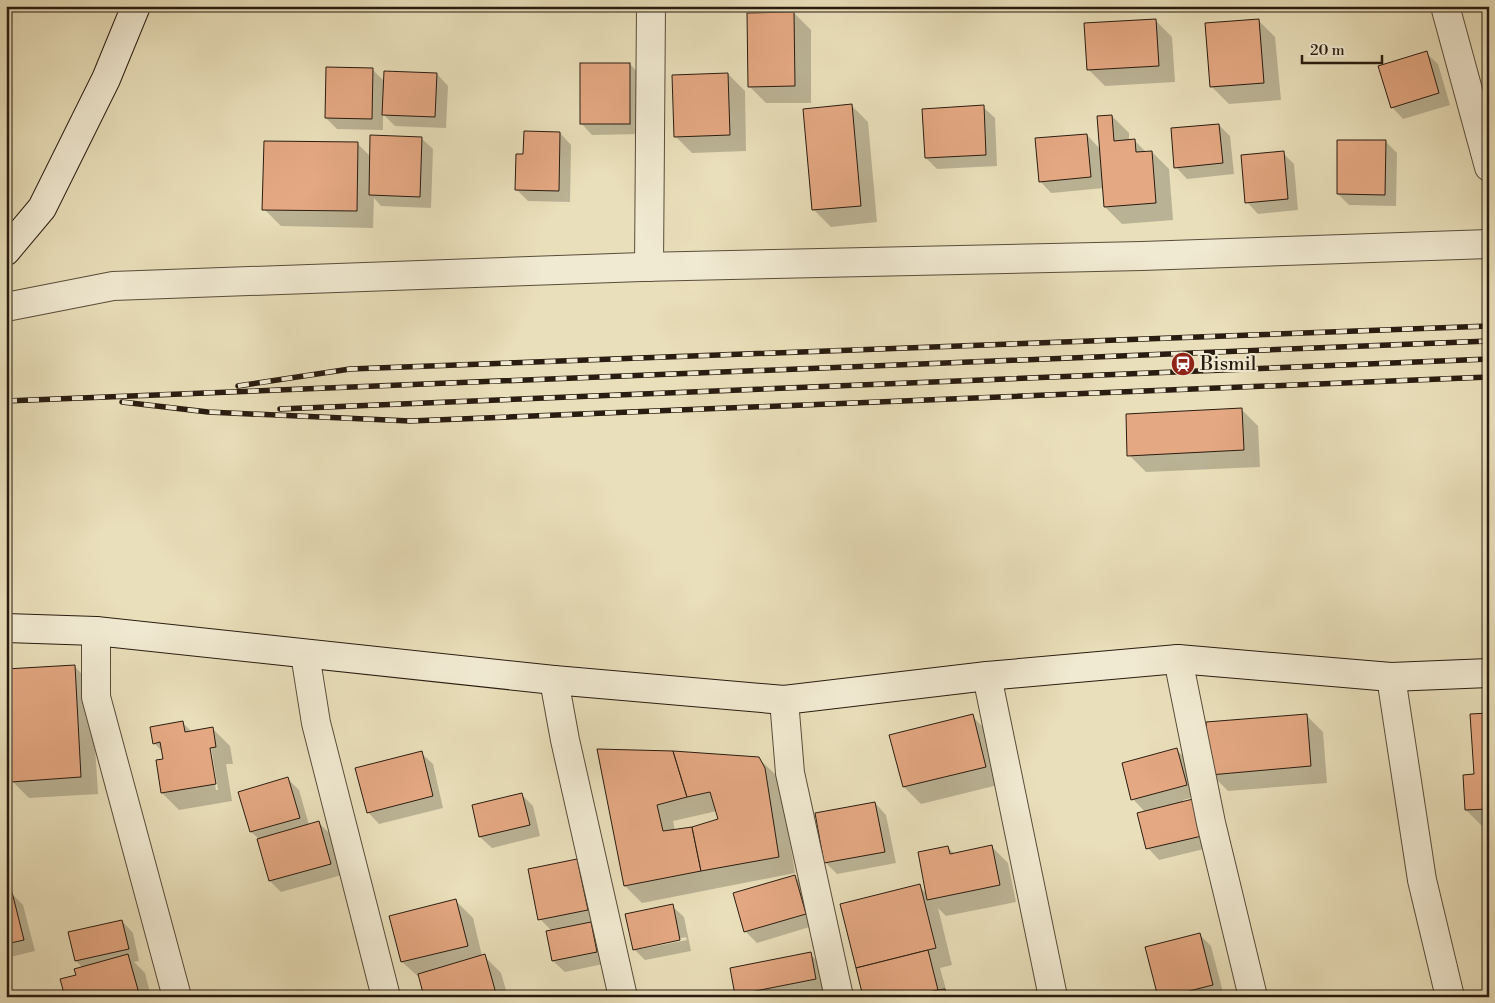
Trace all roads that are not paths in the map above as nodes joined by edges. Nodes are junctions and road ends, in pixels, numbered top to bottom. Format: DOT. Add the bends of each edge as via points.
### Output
graph roads {
  1 [pos="136,6"];
  2 [pos="651,6"];
  3 [pos="1445,6"];
  4 [pos="1489,167"];
  5 [pos="1489,244"];
  6 [pos="6,251"];
  7 [pos="649,267"];
  8 [pos="6,307"];
  9 [pos="6,628"];
  10 [pos="96,631"];
  11 [pos="305,654"];
  12 [pos="1178,660"];
  13 [pos="1489,673"];
  14 [pos="987,676"];
  15 [pos="1391,677"];
  16 [pos="554,680"];
  17 [pos="784,700"];
  18 [pos="177,997"];
  19 [pos="386,997"];
  20 [pos="623,997"];
  21 [pos="839,997"];
  22 [pos="1053,997"];
  23 [pos="1253,997"];
  24 [pos="1450,997"];
  1 -- 6 [label="street" via="106,79 42,208"];
  2 -- 7 [label="street"];
  3 -- 4 [label="street"];
  5 -- 7 [label="street"];
  7 -- 8 [label="street" via="113,286"];
  9 -- 10 [label="street"];
  10 -- 11 [label="street"];
  10 -- 18 [label="street" via="96,697"];
  11 -- 16 [label="street"];
  11 -- 19 [label="street" via="316,723"];
  12 -- 14 [label="street"];
  12 -- 15 [label="street"];
  12 -- 23 [label="street"];
  13 -- 15 [label="street"];
  14 -- 17 [label="street"];
  14 -- 22 [label="street"];
  15 -- 24 [label="street" via="1422,880"];
  16 -- 17 [label="street"];
  16 -- 20 [label="street"];
  17 -- 21 [label="street" via="790,773"];
}
